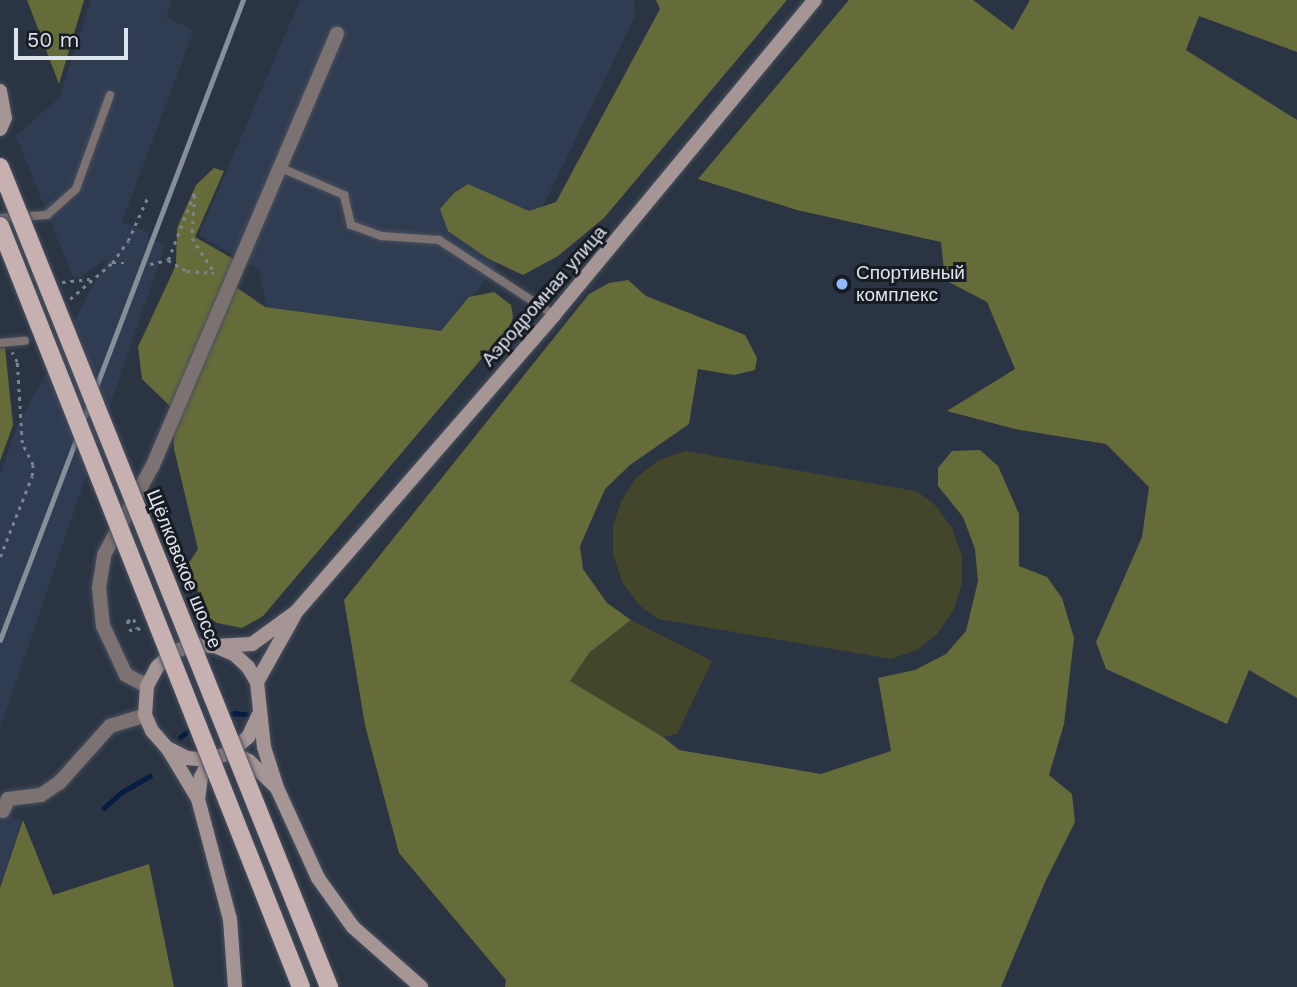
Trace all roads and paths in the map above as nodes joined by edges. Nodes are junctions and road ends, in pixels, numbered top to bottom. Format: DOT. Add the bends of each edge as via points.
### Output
graph roads {
  1 [pos="815,0"];
  2 [pos="337,34"];
  3 [pos="0,91"];
  4 [pos="110,95"];
  5 [pos="0,129"];
  6 [pos="0,167"];
  7 [pos="281,168"];
  8 [pos="147,199"];
  9 [pos="0,218"];
  10 [pos="0,226"];
  11 [pos="168,260"];
  12 [pos="112,262"];
  13 [pos="125,263"];
  14 [pos="150,264"];
  15 [pos="215,273"];
  16 [pos="235,275"];
  17 [pos="66,303"];
  18 [pos="554,315"];
  19 [pos="25,341"];
  20 [pos="4,343"];
  21 [pos="17,362"];
  22 [pos="0,557"];
  23 [pos="191,598"];
  24 [pos="296,611"];
  25 [pos="207,618"];
  26 [pos="137,629"];
  27 [pos="131,632"];
  28 [pos="215,646"];
  29 [pos="257,682"];
  30 [pos="147,686"];
  31 [pos="145,715"];
  32 [pos="258,716"];
  33 [pos="167,748"];
  34 [pos="231,752"];
  35 [pos="210,760"];
  36 [pos="277,788"];
  37 [pos="198,799"];
  38 [pos="4,810"];
  39 [pos="235,987"];
  40 [pos="301,987"];
  41 [pos="329,987"];
  42 [pos="421,987"];
  1 -- 18 [label="street, Аэродромная улица"];
  2 -- 7 [label="street"];
  3 -- 5 [label="street" via="5,118"];
  4 -- 9 [label="lane" via="76,189 47,215"];
  6 -- 41 [label="main road, Щёлковское шоссе, bridge"];
  7 -- 16 [label="street"];
  7 -- 18 [label="lane" via="344,195 351,225 382,236 439,240"];
  8 -- 12 [label="path" via="128,241"];
  10 -- 40 [label="main road, bridge"];
  11 -- 14 [label="path"];
  11 -- 15 [label="path" via="187,271"];
  11 -- 15 [label="path" via="195,191 192,238"];
  12 -- 13 [label="path"];
  12 -- 17 [label="path"];
  15 -- 16 [label="path"];
  16 -- 30 [label="street" via="153,465 104,555 99,588 103,626 126,675"];
  18 -- 24 [label="street, Аэродромная улица"];
  19 -- 20 [label="lane"];
  19 -- 21 [label="path"];
  20 -- 21 [label="path"];
  21 -- 22 [label="path" via="22,443 33,465"];
  23 -- 25 [label="path" via="198,595"];
  24 -- 28 [label="street" via="252,644"];
  24 -- 29 [label="street"];
  26 -- 27 [label="path" via="134,619 127,621"];
  28 -- 29 [label="street" via="234,654"];
  28 -- 30 [label="street" via="193,645 173,652 157,667"];
  29 -- 32 [label="street"];
  30 -- 31 [label="street"];
  31 -- 33 [label="street"];
  31 -- 38 [label="street" via="110,726 60,782 41,795 8,799"];
  32 -- 34 [label="street" via="248,737"];
  32 -- 36 [label="street"];
  33 -- 35 [label="street" via="187,758"];
  33 -- 37 [label="street"];
  34 -- 35 [label="street"];
  34 -- 36 [label="street" via="249,761"];
  35 -- 37 [label="street" via="201,777"];
  36 -- 42 [label="street" via="334,903 353,927"];
  37 -- 39 [label="street" via="230,919"];
}
